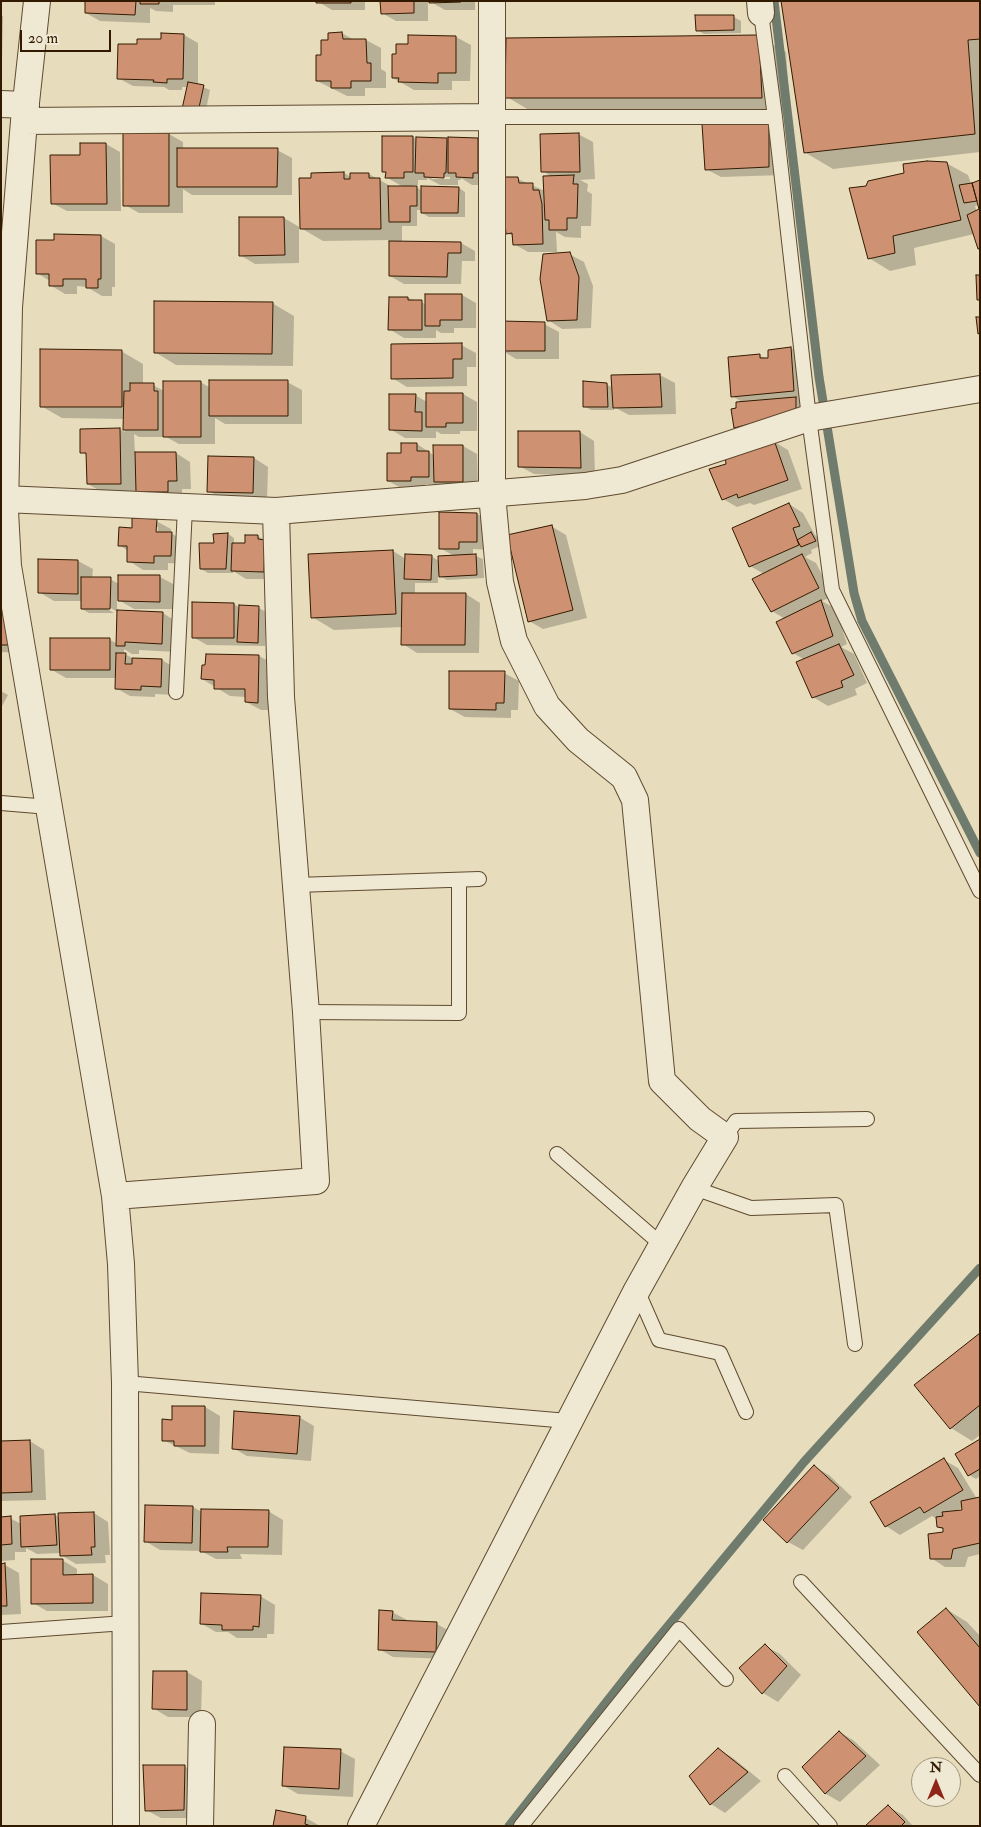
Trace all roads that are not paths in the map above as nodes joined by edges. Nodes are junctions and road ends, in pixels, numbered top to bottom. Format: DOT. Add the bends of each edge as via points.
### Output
graph roads {
  1 [pos="37,1"];
  2 [pos="492,1"];
  3 [pos="760,7"];
  4 [pos="17,110"];
  5 [pos="492,117"];
  6 [pos="775,117"];
  7 [pos="5,307"];
  8 [pos="980,388"];
  9 [pos="809,418"];
  10 [pos="492,494"];
  11 [pos="3,508"];
  12 [pos="185,508"];
  13 [pos="276,511"];
  14 [pos="176,692"];
  15 [pos="1,803"];
  16 [pos="49,807"];
  17 [pos="459,880"];
  18 [pos="479,880"];
  19 [pos="296,885"];
  20 [pos="980,891"];
  21 [pos="306,1012"];
  22 [pos="867,1119"];
  23 [pos="725,1138"];
  24 [pos="557,1154"];
  25 [pos="694,1188"];
  26 [pos="115,1196"];
  27 [pos="662,1245"];
  28 [pos="637,1290"];
  29 [pos="855,1344"];
  30 [pos="125,1383"];
  31 [pos="746,1412"];
  32 [pos="568,1421"];
  33 [pos="801,1582"];
  34 [pos="125,1623"];
  35 [pos="1,1632"];
  36 [pos="726,1679"];
  37 [pos="202,1724"];
  38 [pos="980,1775"];
  39 [pos="785,1776"];
  40 [pos="126,1826"];
  41 [pos="200,1826"];
  42 [pos="361,1826"];
  43 [pos="521,1826"];
  44 [pos="830,1826"];
  1 -- 4 [label="street"];
  2 -- 5 [label="street"];
  3 -- 6 [label="lane"];
  4 -- 5 [label="street"];
  4 -- 7 [label="street"];
  5 -- 6 [label="lane"];
  5 -- 10 [label="street"];
  6 -- 9 [label="lane"];
  7 -- 11 [label="street"];
  8 -- 9 [label="street"];
  9 -- 10 [label="street" via="622,480"];
  9 -- 20 [label="lane" via="832,590"];
  10 -- 13 [label="street"];
  10 -- 23 [label="street" via="500,582 514,641 547,706 578,740 624,777 635,800 662,1081 700,1119"];
  11 -- 12 [label="street"];
  11 -- 16 [label="street" via="8,566"];
  12 -- 13 [label="street"];
  12 -- 14 [label="lane"];
  13 -- 19 [label="street" via="281,697"];
  15 -- 16 [label="lane"];
  16 -- 26 [label="street"];
  17 -- 18 [label="lane"];
  17 -- 19 [label="lane"];
  17 -- 21 [label="lane" via="459,1012"];
  19 -- 21 [label="street"];
  21 -- 26 [label="street" via="316,1181"];
  22 -- 23 [label="lane" via="736,1121"];
  23 -- 25 [label="street"];
  24 -- 27 [label="lane"];
  25 -- 27 [label="street"];
  25 -- 29 [label="lane" via="751,1208 836,1206"];
  26 -- 30 [label="street"];
  27 -- 28 [label="street"];
  28 -- 31 [label="lane" via="659,1340 720,1353"];
  28 -- 32 [label="street"];
  30 -- 32 [label="lane"];
  30 -- 34 [label="street"];
  32 -- 42 [label="street"];
  33 -- 38 [label="lane"];
  34 -- 35 [label="lane"];
  34 -- 40 [label="street"];
  36 -- 43 [label="lane" via="679,1629"];
  37 -- 41 [label="street"];
  39 -- 44 [label="lane"];
}
